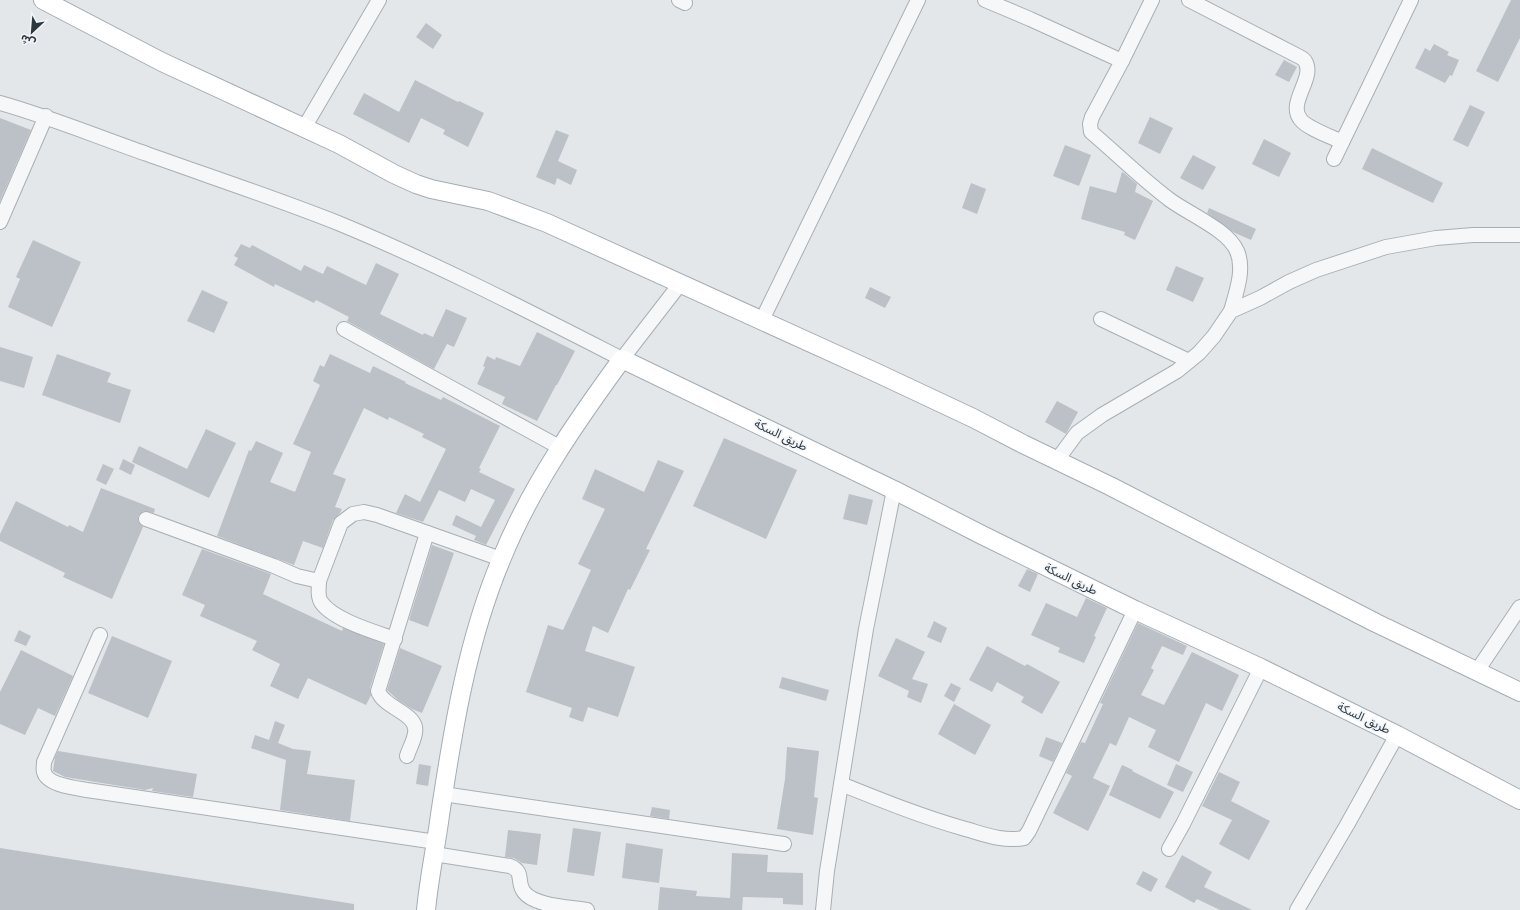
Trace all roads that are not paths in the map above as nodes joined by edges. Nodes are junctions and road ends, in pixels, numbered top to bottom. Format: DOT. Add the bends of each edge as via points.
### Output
graph roads {
  1 [pos="44,0"];
  2 [pos="379,0"];
  3 [pos="918,0"];
  4 [pos="985,0"];
  5 [pos="1152,0"];
  6 [pos="1188,0"];
  7 [pos="1411,0"];
  8 [pos="67,5"];
  9 [pos="1122,61"];
  10 [pos="0,103"];
  11 [pos="46,116"];
  12 [pos="304,128"];
  13 [pos="1342,142"];
  14 [pos="1334,159"];
  15 [pos="0,222"];
  16 [pos="1520,235"];
  17 [pos="680,284"];
  18 [pos="1231,311"];
  19 [pos="1100,319"];
  20 [pos="762,320"];
  21 [pos="344,329"];
  22 [pos="622,359"];
  23 [pos="1189,361"];
  24 [pos="560,448"];
  25 [pos="1057,460"];
  26 [pos="894,490"];
  27 [pos="146,519"];
  28 [pos="427,533"];
  29 [pos="501,559"];
  30 [pos="319,581"];
  31 [pos="1520,607"];
  32 [pos="1136,610"];
  33 [pos="100,635"];
  34 [pos="395,639"];
  35 [pos="1261,668"];
  36 [pos="1477,671"];
  37 [pos="1520,692"];
  38 [pos="1397,735"];
  39 [pos="406,756"];
  40 [pos="841,784"];
  41 [pos="443,794"];
  42 [pos="1520,800"];
  43 [pos="784,844"];
  44 [pos="435,848"];
  45 [pos="1169,849"];
  46 [pos="426,910"];
  47 [pos="587,910"];
  48 [pos="823,910"];
  49 [pos="1297,910"];
  1 -- 8 [label="main road"];
  2 -- 12 [label="street"];
  3 -- 20 [label="street"];
  4 -- 9 [label="street"];
  5 -- 9 [label="street"];
  6 -- 13 [label="street" via="1305,61 1308,70 1298,98 1299,117 1306,125"];
  7 -- 13 [label="street"];
  8 -- 12 [label="main road" via="162,62"];
  9 -- 18 [label="street" via="1092,117 1091,132 1170,200 1225,234 1237,251 1240,265"];
  10 -- 11 [label="street"];
  11 -- 15 [label="street"];
  11 -- 22 [label="street" via="339,224 482,288"];
  12 -- 17 [label="main road" via="416,184 488,201 547,223"];
  13 -- 14 [label="street"];
  16 -- 18 [label="street" via="1443,237 1386,247 1316,270"];
  17 -- 20 [label="main road"];
  17 -- 22 [label="street"];
  18 -- 23 [label="street" via="1214,336"];
  19 -- 23 [label="street"];
  20 -- 25 [label="main road"];
  21 -- 24 [label="street"];
  22 -- 24 [label="main road"];
  22 -- 26 [label="main road, طريق السكة"];
  23 -- 25 [label="street" via="1162,381 1102,415 1077,434"];
  24 -- 29 [label="main road"];
  25 -- 36 [label="main road" via="1336,603"];
  26 -- 32 [label="main road, طريق السكة"];
  26 -- 40 [label="street" via="866,629"];
  27 -- 30 [label="street" via="297,576"];
  28 -- 29 [label="street"];
  28 -- 30 [label="street" via="377,515 364,512 353,514 341,523"];
  28 -- 34 [label="street"];
  29 -- 41 [label="main road" via="484,602 474,638"];
  30 -- 34 [label="street" via="321,602 332,612"];
  31 -- 36 [label="street"];
  32 -- 35 [label="main road, طريق السكة"];
  32 -- 40 [label="street" via="1024,838 998,838 923,816"];
  33 -- 44 [label="street" via="44,762 44,773 49,779 60,785 87,790"];
  34 -- 39 [label="street" via="378,691 383,700 406,715 415,726 416,732"];
  35 -- 38 [label="main road, طريق السكة"];
  35 -- 45 [label="street"];
  36 -- 37 [label="main road"];
  38 -- 42 [label="main road, طريق السكة"];
  38 -- 49 [label="street"];
  40 -- 48 [label="street"];
  41 -- 43 [label="street"];
  41 -- 44 [label="main road"];
  44 -- 46 [label="main road"];
  44 -- 47 [label="street" via="516,868 523,891 530,898"];
}
